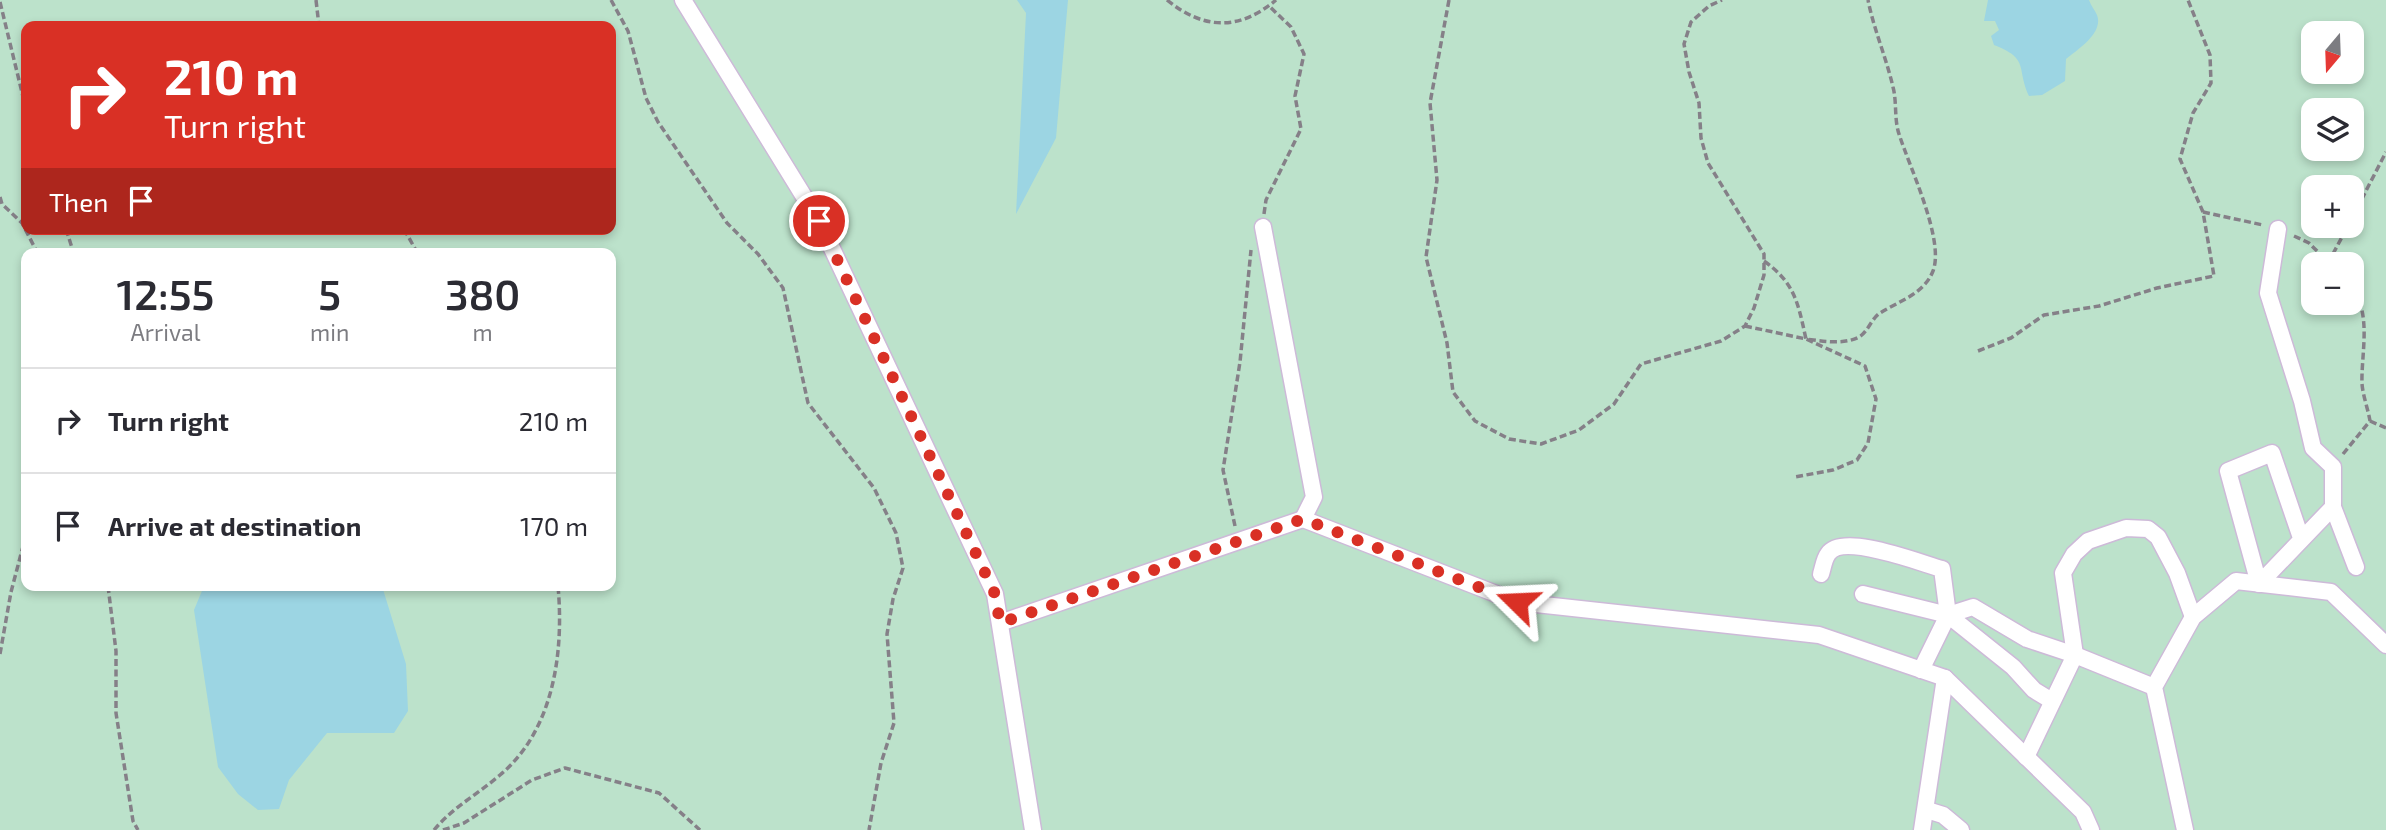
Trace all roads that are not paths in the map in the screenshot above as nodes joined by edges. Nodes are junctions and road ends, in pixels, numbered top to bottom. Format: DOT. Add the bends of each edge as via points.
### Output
graph roads {
  1 [pos="683,0"];
  2 [pos="1263,227"];
  3 [pos="2278,229"];
  4 [pos="2333,508"];
  5 [pos="1303,519"];
  6 [pos="2301,538"];
  7 [pos="2356,568"];
  8 [pos="1821,574"];
  9 [pos="2259,584"];
  10 [pos="1863,594"];
  11 [pos="1948,615"];
  12 [pos="2193,617"];
  13 [pos="1000,623"];
  14 [pos="2027,639"];
  15 [pos="2386,645"];
  16 [pos="2075,655"];
  17 [pos="2013,667"];
  18 [pos="1921,670"];
  19 [pos="1945,678"];
  20 [pos="2154,687"];
  21 [pos="2052,701"];
  22 [pos="2026,757"];
  23 [pos="1927,810"];
  24 [pos="1033,830"];
  25 [pos="1922,830"];
  26 [pos="1961,830"];
  27 [pos="2091,830"];
  28 [pos="2185,830"];
  1 -- 13 [label="street" via="819,221 995,594"];
  2 -- 5 [label="street" via="1314,497"];
  3 -- 4 [label="street" via="2268,293 2314,448 2333,467"];
  4 -- 6 [label="street"];
  4 -- 7 [label="street"];
  5 -- 13 [label="street"];
  5 -- 18 [label="street" via="1517,602 1819,635"];
  6 -- 9 [label="street"];
  6 -- 9 [label="street" via="2272,453 2228,471"];
  8 -- 11 [label="street" via="1828,552 1839,545 1857,545 1942,569"];
  9 -- 12 [label="street" via="2236,581"];
  9 -- 15 [label="street" via="2330,592"];
  10 -- 11 [label="street"];
  11 -- 14 [label="street" via="1973,607"];
  11 -- 17 [label="street"];
  11 -- 18 [label="street"];
  12 -- 16 [label="street" via="2158,537 2142,526 2106,534 2088,541 2063,573"];
  12 -- 20 [label="street"];
  13 -- 24 [label="street"];
  14 -- 16 [label="street"];
  14 -- 17 [label="street"];
  16 -- 20 [label="street"];
  16 -- 21 [label="street"];
  17 -- 21 [label="street"];
  18 -- 19 [label="street"];
  19 -- 22 [label="street"];
  19 -- 23 [label="street"];
  20 -- 28 [label="street"];
  21 -- 22 [label="street"];
  22 -- 27 [label="street" via="2083,812"];
  23 -- 25 [label="street"];
  23 -- 26 [label="street" via="1943,815"];
}
